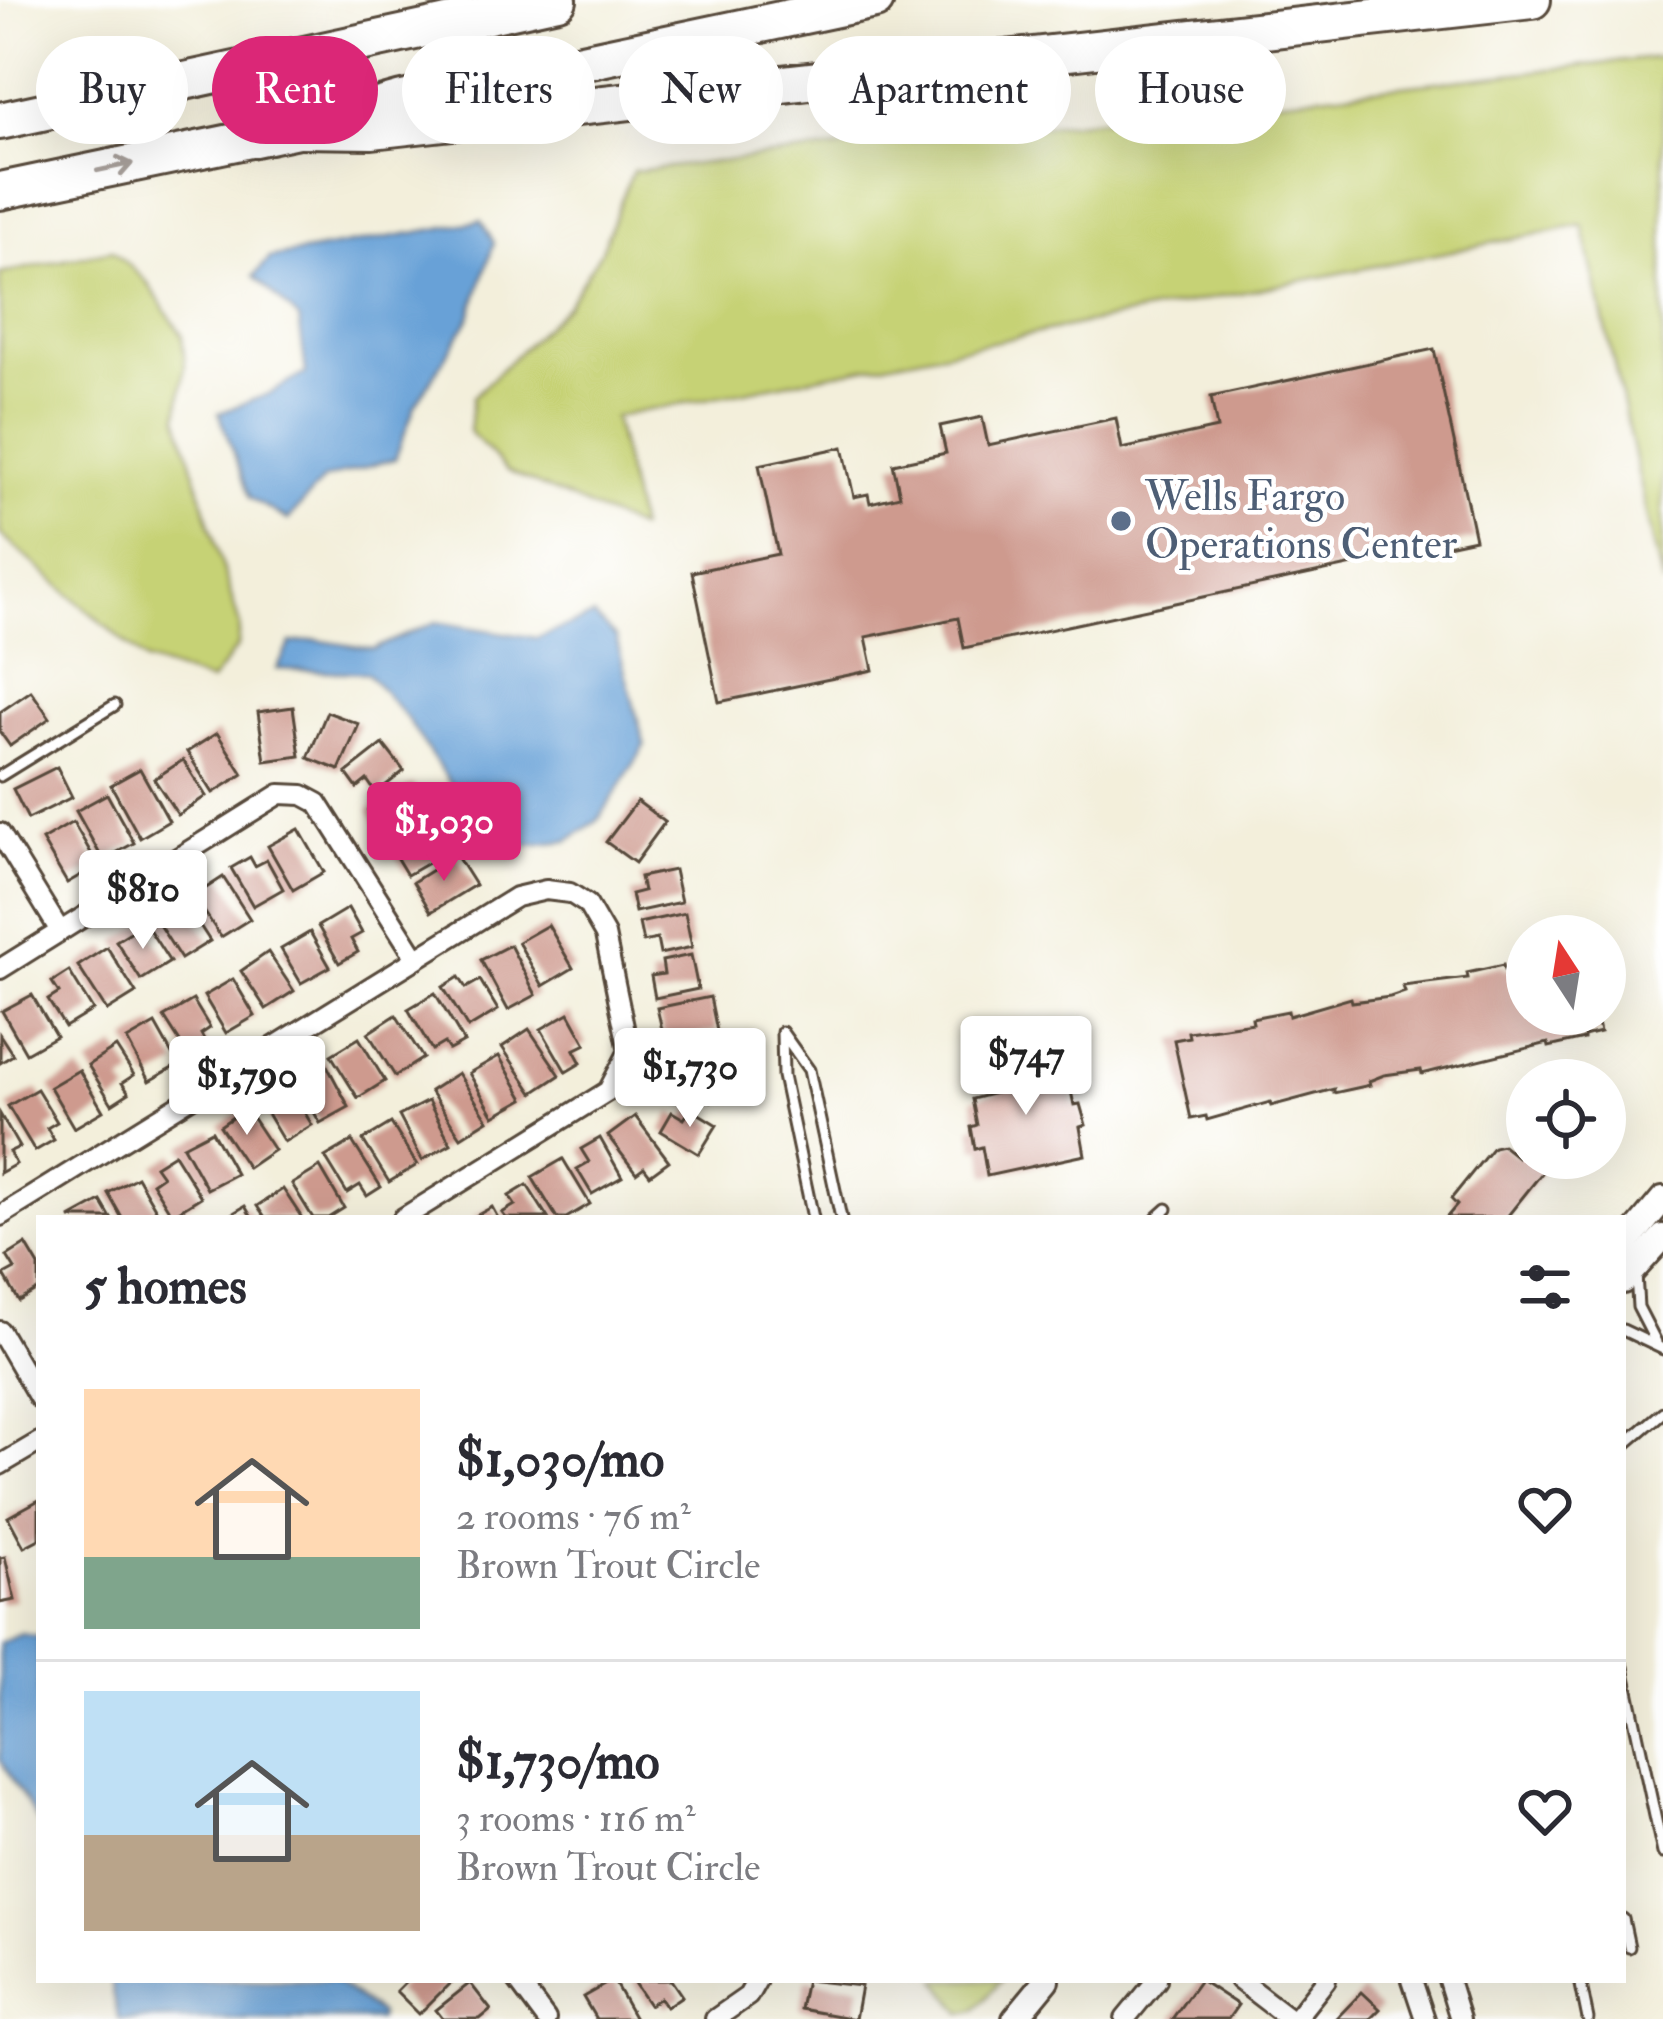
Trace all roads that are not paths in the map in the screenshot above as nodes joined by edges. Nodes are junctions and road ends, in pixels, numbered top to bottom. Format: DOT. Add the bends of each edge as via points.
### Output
graph roads {
  1 [pos="558,0"];
  2 [pos="875,0"];
  3 [pos="1532,0"];
  4 [pos="378,107"];
  5 [pos="0,121"];
  6 [pos="378,129"];
  7 [pos="226,144"];
  8 [pos="0,191"];
  9 [pos="115,705"];
  10 [pos="0,776"];
  11 [pos="0,833"];
  12 [pos="60,932"];
  13 [pos="416,958"];
  14 [pos="0,969"];
  15 [pos="1663,1199"];
  16 [pos="1167,1209"];
  17 [pos="408,1215"];
  18 [pos="813,1215"];
  19 [pos="840,1215"];
  20 [pos="1160,1215"];
  21 [pos="0,1216"];
  22 [pos="1663,1237"];
  23 [pos="1628,1265"];
  24 [pos="0,1331"];
  25 [pos="1626,1331"];
  26 [pos="1659,1345"];
  27 [pos="36,1393"];
  28 [pos="1663,1412"];
  29 [pos="1626,1443"];
  30 [pos="36,1444"];
  31 [pos="0,1466"];
  32 [pos="1626,1680"];
  33 [pos="1660,1828"];
  34 [pos="1663,1853"];
  35 [pos="1626,1932"];
  36 [pos="1629,1947"];
  37 [pos="519,1983"];
  38 [pos="755,1983"];
  39 [pos="1045,1983"];
  40 [pos="1154,1983"];
  41 [pos="1243,1983"];
  42 [pos="1323,1983"];
  43 [pos="1413,1983"];
  44 [pos="1449,1983"];
  45 [pos="1581,1983"];
  46 [pos="546,2019"];
  47 [pos="716,2019"];
  48 [pos="1015,2019"];
  49 [pos="1125,2019"];
  50 [pos="1293,2019"];
  51 [pos="1425,2019"];
  52 [pos="1460,2019"];
  53 [pos="1588,2019"];
  1 -- 5 [label="highway"];
  2 -- 4 [label="highway"];
  3 -- 6 [label="highway"];
  8 -- 7 [label="highway, one-way"];
  9 -- 10 [label="lane"];
  11 -- 12 [label="street"];
  12 -- 13 [label="street" via="280,794 303,795 318,803"];
  12 -- 14 [label="street"];
  13 -- 17 [label="street" via="516,897 570,893 605,934 629,1051 608,1091"];
  13 -- 21 [label="street"];
  15 -- 23 [label="street"];
  16 -- 20 [label="lane"];
  18 -- 19 [label="lane" via="783,1076 782,1032 809,1070"];
  22 -- 23 [label="street"];
  23 -- 26 [label="lane"];
  24 -- 27 [label="street"];
  25 -- 26 [label="lane"];
  28 -- 29 [label="lane"];
  30 -- 31 [label="street"];
  32 -- 33 [label="lane"];
  33 -- 34 [label="lane"];
  35 -- 36 [label="lane"];
  37 -- 46 [label="street"];
  38 -- 47 [label="street"];
  39 -- 48 [label="street"];
  40 -- 49 [label="street"];
  41 -- 50 [label="street"];
  42 -- 50 [label="street"];
  43 -- 51 [label="street"];
  44 -- 52 [label="street"];
  45 -- 53 [label="lane"];
}
